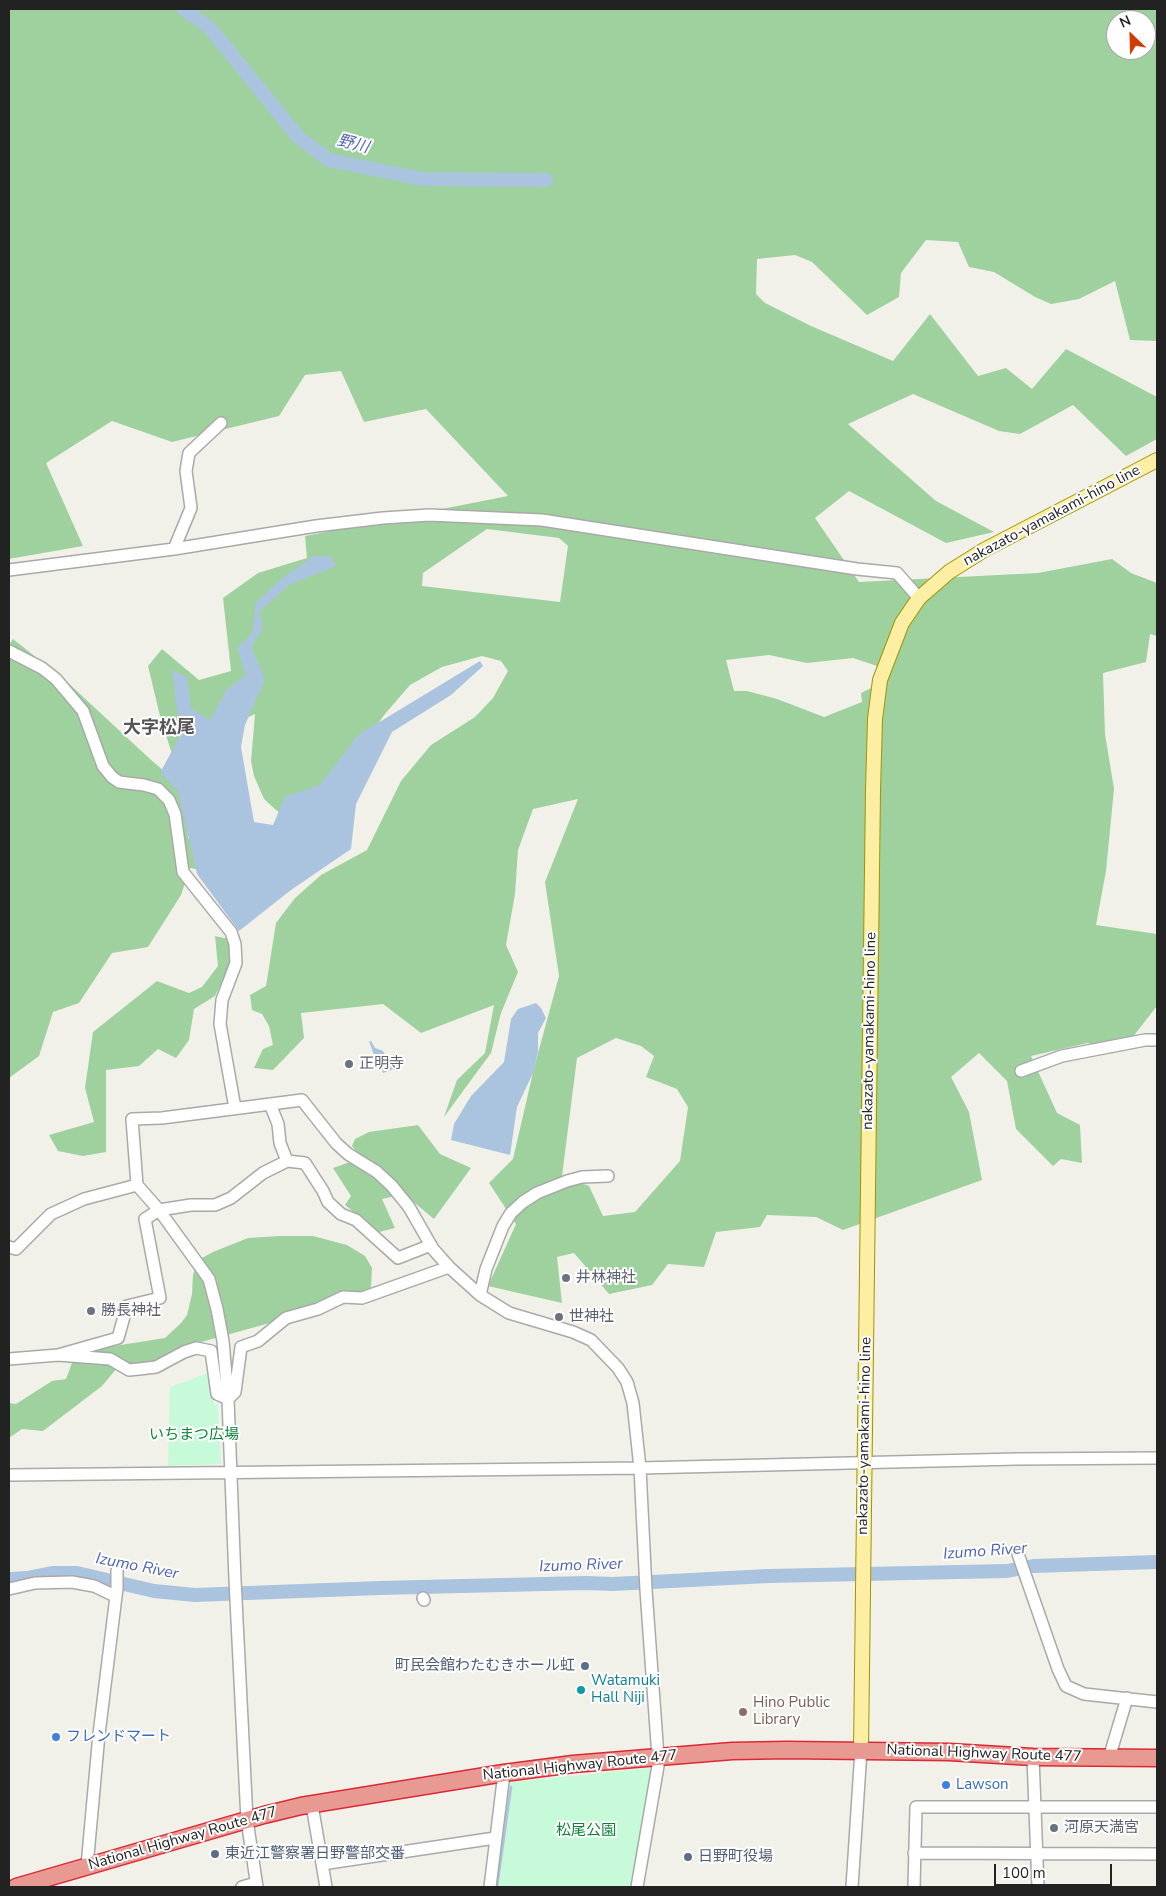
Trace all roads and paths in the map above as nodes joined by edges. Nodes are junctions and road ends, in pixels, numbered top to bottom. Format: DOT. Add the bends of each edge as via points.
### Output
graph roads {
  1 [pos="221,423"];
  2 [pos="1157,460"];
  3 [pos="174,549"];
  4 [pos="9,570"];
  5 [pos="919,598"];
  6 [pos="9,651"];
  7 [pos="1157,1040"];
  8 [pos="1021,1072"];
  9 [pos="270,1104"];
  10 [pos="235,1108"];
  11 [pos="287,1161"];
  12 [pos="608,1176"];
  13 [pos="137,1185"];
  14 [pos="159,1210"];
  15 [pos="431,1245"];
  16 [pos="9,1247"];
  17 [pos="449,1267"];
  18 [pos="480,1295"];
  19 [pos="58,1355"];
  20 [pos="9,1359"];
  21 [pos="228,1399"];
  22 [pos="1157,1458"];
  23 [pos="864,1463"];
  24 [pos="640,1468"];
  25 [pos="230,1472"];
  26 [pos="9,1475"];
  27 [pos="1018,1554"];
  28 [pos="117,1570"];
  29 [pos="9,1589"];
  30 [pos="116,1592"];
  31 [pos="1127,1698"];
  32 [pos="1157,1702"];
  33 [pos="861,1750"];
  34 [pos="658,1757"];
  35 [pos="1033,1757"];
  36 [pos="1109,1758"];
  37 [pos="1157,1758"];
  38 [pos="504,1773"];
  39 [pos="312,1805"];
  40 [pos="1157,1807"];
  41 [pos="1035,1808"];
  42 [pos="246,1820"];
  43 [pos="495,1838"];
  44 [pos="914,1852"];
  45 [pos="1037,1854"];
  46 [pos="1157,1854"];
  47 [pos="322,1864"];
  48 [pos="86,1866"];
  49 [pos="256,1885"];
  50 [pos="16,1887"];
  51 [pos="242,1887"];
  52 [pos="326,1887"];
  53 [pos="490,1887"];
  54 [pos="637,1887"];
  55 [pos="852,1887"];
  56 [pos="914,1887"];
  57 [pos="1038,1887"];
  1 -- 3 [label="street" via="188,453 186,471 191,508"];
  2 -- 5 [label="main road, nakazato-yamakami-hino line" via="984,550 949,572"];
  3 -- 4 [label="street"];
  3 -- 5 [label="street" via="382,518 429,515 542,520 897,573"];
  5 -- 23 [label="main road, nakazato-yamakami-hino line" via="902,624 880,680 875,719"];
  6 -- 10 [label="street" via="56,678 83,711 103,766 112,777 119,782 158,789 169,800 175,814 183,872 231,932 235,944 236,963 222,1000 220,1024"];
  7 -- 8 [label="street" via="1062,1056"];
  9 -- 10 [label="street"];
  9 -- 11 [label="street"];
  9 -- 15 [label="street" via="302,1100 336,1143 392,1186 409,1207"];
  10 -- 13 [label="street" via="132,1119"];
  11 -- 14 [label="street" via="263,1173 232,1198 214,1205"];
  11 -- 15 [label="street" via="305,1163 328,1202 341,1214 356,1220 398,1258"];
  12 -- 18 [label="street" via="567,1181 537,1193 511,1213 486,1269"];
  13 -- 14 [label="street"];
  13 -- 16 [label="street" via="84,1199 51,1214 16,1249"];
  14 -- 19 [label="street" via="145,1219 160,1298 127,1306 118,1338"];
  14 -- 21 [label="street" via="208,1279 223,1341"];
  15 -- 17 [label="street"];
  17 -- 18 [label="street"];
  17 -- 21 [label="street" via="362,1298 343,1297 318,1309 286,1318 258,1341 240,1347 236,1392"];
  18 -- 24 [label="street" via="509,1313 591,1340 610,1359 627,1382 631,1394"];
  19 -- 20 [label="street"];
  19 -- 21 [label="street" via="110,1359 129,1370 139,1370 156,1367 196,1348 211,1351 217,1394"];
  21 -- 25 [label="street"];
  22 -- 23 [label="street"];
  23 -- 24 [label="street"];
  23 -- 33 [label="main road, nakazato-yamakami-hino line"];
  24 -- 25 [label="street"];
  24 -- 34 [label="street"];
  25 -- 26 [label="street"];
  25 -- 42 [label="street"];
  27 -- 31 [label="street" via="1066,1686 1084,1694"];
  28 -- 30 [label="street"];
  29 -- 30 [label="street" via="35,1583 72,1582"];
  30 -- 48 [label="street"];
  31 -- 32 [label="street"];
  31 -- 36 [label="street"];
  33 -- 34 [label="highway, National Highway Route 477" via="732,1751"];
  33 -- 35 [label="highway, National Highway Route 477"];
  33 -- 55 [label="street"];
  34 -- 38 [label="highway, National Highway Route 477"];
  34 -- 54 [label="street"];
  35 -- 36 [label="highway, National Highway Route 477"];
  35 -- 41 [label="street"];
  36 -- 37 [label="highway, National Highway Route 477"];
  38 -- 39 [label="highway, National Highway Route 477"];
  38 -- 43 [label="street"];
  39 -- 42 [label="highway, National Highway Route 477"];
  39 -- 47 [label="street"];
  40 -- 41 [label="street"];
  41 -- 44 [label="street" via="916,1807"];
  41 -- 45 [label="street"];
  42 -- 48 [label="highway, National Highway Route 477"];
  42 -- 49 [label="street"];
  43 -- 47 [label="street"];
  43 -- 53 [label="street"];
  44 -- 45 [label="street"];
  44 -- 56 [label="street"];
  45 -- 46 [label="street"];
  45 -- 57 [label="street"];
  47 -- 52 [label="street"];
  48 -- 50 [label="highway, National Highway Route 477"];
  49 -- 51 [label="street"];
}
